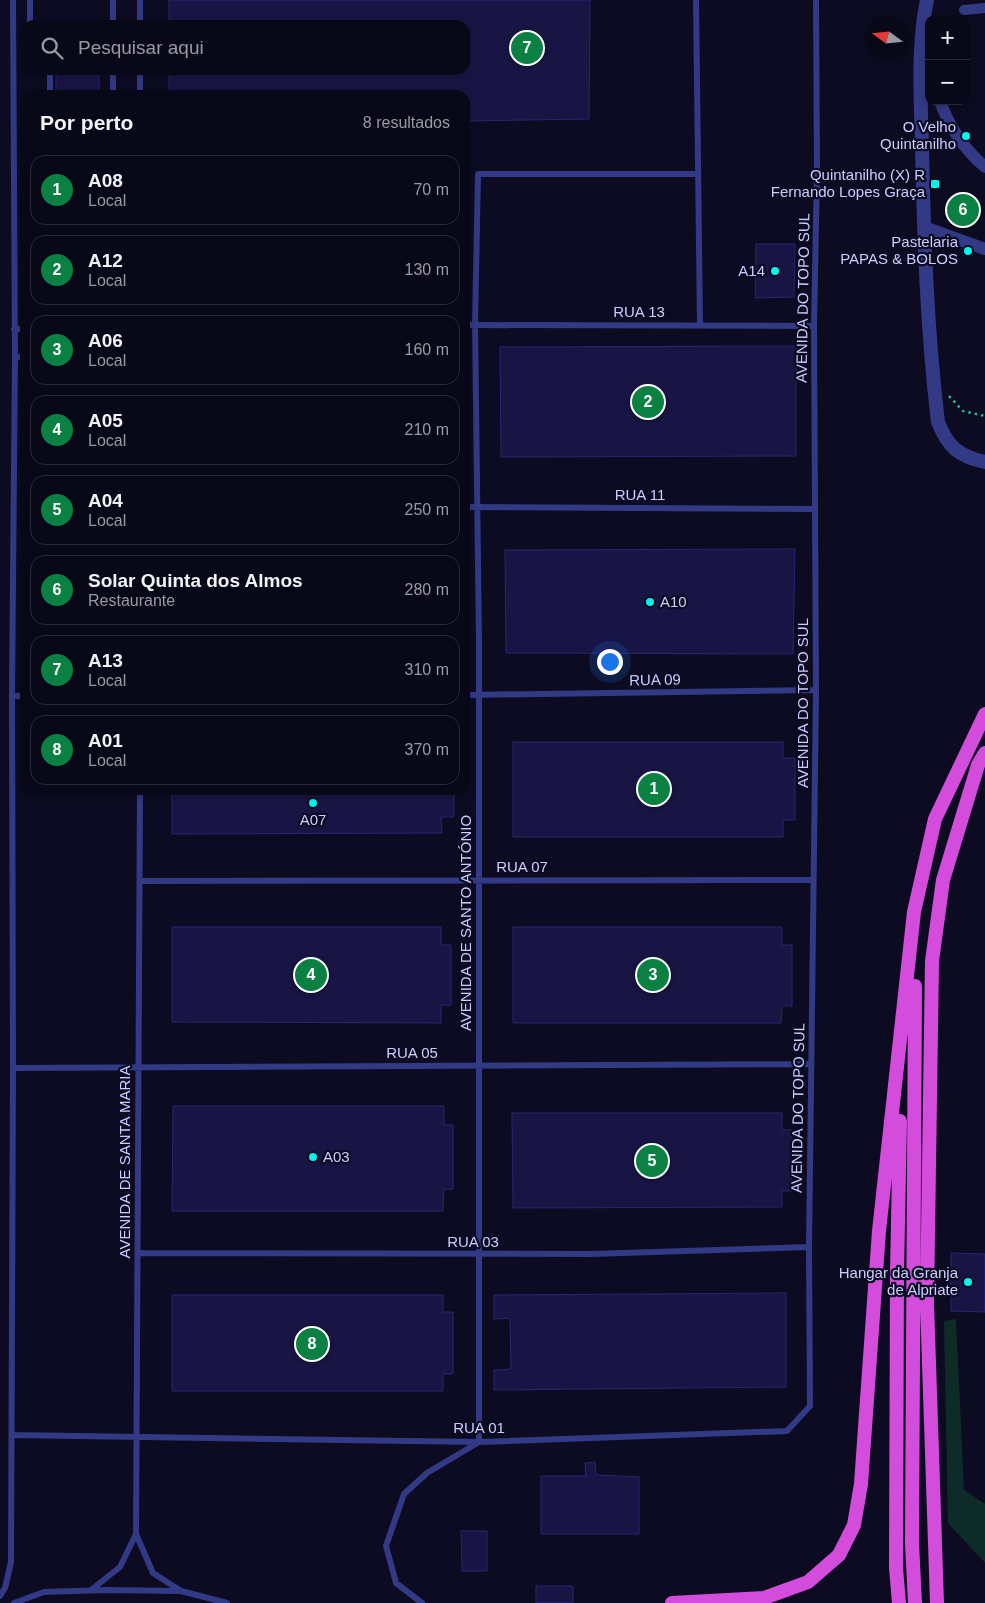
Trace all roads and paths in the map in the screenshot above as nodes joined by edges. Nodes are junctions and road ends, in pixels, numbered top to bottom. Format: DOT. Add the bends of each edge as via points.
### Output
graph roads {
  1 [pos="13,0"];
  2 [pos="30,0"];
  3 [pos="113,0"];
  4 [pos="140,0"];
  5 [pos="696,0"];
  6 [pos="816,0"];
  7 [pos="927,0"];
  8 [pos="985,8"];
  9 [pos="964,10"];
  10 [pos="30,20"];
  11 [pos="113,20"];
  12 [pos="140,20"];
  13 [pos="922,53"];
  14 [pos="925,61"];
  15 [pos="50,75"];
  16 [pos="113,75"];
  17 [pos="140,75"];
  18 [pos="50,90"];
  19 [pos="113,90"];
  20 [pos="140,90"];
  21 [pos="941,105"];
  22 [pos="985,167"];
  23 [pos="698,174"];
  24 [pos="924,227"];
  25 [pos="985,249"];
  26 [pos="470,324"];
  27 [pos="475,324"];
  28 [pos="700,325"];
  29 [pos="814,326"];
  30 [pos="14,329"];
  31 [pos="20,329"];
  32 [pos="15,358"];
  33 [pos="20,358"];
  34 [pos="934,380"];
  35 [pos="985,416"];
  36 [pos="985,462"];
  37 [pos="470,506"];
  38 [pos="478,506"];
  39 [pos="815,509"];
  40 [pos="816,690"];
  41 [pos="470,695"];
  42 [pos="479,695"];
  43 [pos="12,696"];
  44 [pos="20,696"];
  45 [pos="985,714"];
  46 [pos="985,753"];
  47 [pos="963,759"];
  48 [pos="140,795"];
  49 [pos="479,880"];
  50 [pos="813,880"];
  51 [pos="141,882"];
  52 [pos="903,1023"];
  53 [pos="811,1064"];
  54 [pos="478,1065"];
  55 [pos="138,1067"];
  56 [pos="13,1068"];
  57 [pos="809,1247"];
  58 [pos="138,1253"];
  59 [pos="478,1254"];
  60 [pos="810,1406"];
  61 [pos="12,1435"];
  62 [pos="137,1437"];
  63 [pos="480,1442"];
  64 [pos="136,1534"];
  65 [pos="91,1590"];
  66 [pos="181,1591"];
  67 [pos="0,1596"];
  68 [pos="31,1596"];
  69 [pos="14,1603"];
  70 [pos="38,1603"];
  71 [pos="227,1603"];
  72 [pos="422,1603"];
  73 [pos="672,1603"];
  74 [pos="899,1603"];
  75 [pos="915,1603"];
  76 [pos="938,1603"];
  1 -- 30 [label="lane"];
  2 -- 10 [label="lane"];
  3 -- 11 [label="lane"];
  4 -- 12 [label="lane"];
  5 -- 23 [label="lane"];
  6 -- 29 [label="lane, AVENIDA DO TOPO SUL"];
  7 -- 13 [label="street"];
  8 -- 9 [label="street"];
  13 -- 14 [label="street"];
  13 -- 24 [label="street"];
  15 -- 18 [label="lane"];
  16 -- 19 [label="lane"];
  17 -- 20 [label="lane"];
  21 -- 22 [label="street" via="945,116 973,157"];
  23 -- 27 [label="lane, AVENIDA DE SANTO ANTÓNIO" via="478,174"];
  23 -- 28 [label="lane"];
  24 -- 25 [label="street"];
  24 -- 34 [label="street"];
  26 -- 27 [label="lane, RUA 13"];
  27 -- 28 [label="lane, RUA 13"];
  27 -- 38 [label="lane, AVENIDA DE SANTO ANTÓNIO"];
  28 -- 29 [label="lane, RUA 13"];
  29 -- 39 [label="lane, AVENIDA DO TOPO SUL"];
  30 -- 31 [label="lane"];
  30 -- 32 [label="lane"];
  32 -- 33 [label="lane"];
  32 -- 43 [label="lane"];
  34 -- 35 [label="path" via="963,411"];
  34 -- 36 [label="street" via="938,422 946,443 970,459"];
  37 -- 38 [label="lane, RUA 11"];
  38 -- 39 [label="lane, RUA 11"];
  38 -- 42 [label="lane, AVENIDA DE SANTO ANTÓNIO"];
  39 -- 40 [label="lane, AVENIDA DO TOPO SUL"];
  40 -- 42 [label="lane, RUA 09"];
  40 -- 50 [label="lane, AVENIDA DO TOPO SUL"];
  41 -- 42 [label="lane, RUA 09"];
  42 -- 49 [label="lane, AVENIDA DE SANTO ANTÓNIO"];
  43 -- 44 [label="lane"];
  43 -- 56 [label="lane"];
  45 -- 47 [label="highway"];
  46 -- 76 [label="highway" via="978,765 943,880 932,961 927,1303"];
  47 -- 52 [label="highway" via="933,828 914,912"];
  47 -- 75 [label="highway" via="941,832 921,917 915,995 912,1543"];
  48 -- 51 [label="lane, AVENIDA DE SANTA MARIA"];
  49 -- 50 [label="lane, RUA 07"];
  49 -- 51 [label="lane, RUA 07"];
  49 -- 54 [label="lane, AVENIDA DE SANTO ANTÓNIO"];
  50 -- 53 [label="lane, AVENIDA DO TOPO SUL"];
  51 -- 55 [label="lane, AVENIDA DE SANTA MARIA"];
  52 -- 73 [label="highway" via="879,1231 861,1484 854,1525 839,1555 808,1582 764,1598"];
  52 -- 74 [label="highway" via="896,1272 896,1568"];
  53 -- 54 [label="lane, RUA 05"];
  53 -- 57 [label="lane, AVENIDA DO TOPO SUL"];
  54 -- 55 [label="lane, RUA 05"];
  54 -- 59 [label="lane, AVENIDA DE SANTO ANTÓNIO"];
  55 -- 56 [label="lane, RUA 05"];
  55 -- 58 [label="lane, AVENIDA DE SANTA MARIA"];
  56 -- 61 [label="lane"];
  57 -- 59 [label="lane, RUA 03"];
  57 -- 60 [label="lane, AVENIDA DO TOPO SUL"];
  58 -- 59 [label="lane, RUA 03"];
  58 -- 62 [label="lane, AVENIDA DE SANTA MARIA"];
  59 -- 63 [label="lane, AVENIDA DE SANTO ANTÓNIO"];
  60 -- 63 [label="lane, RUA 01" via="787,1431"];
  61 -- 62 [label="lane, RUA 01"];
  61 -- 67 [label="lane" via="11,1562"];
  62 -- 63 [label="lane, RUA 01"];
  62 -- 64 [label="lane, AVENIDA DE SANTA MARIA"];
  63 -- 72 [label="lane" via="427,1473 404,1494 386,1546 396,1583"];
  64 -- 65 [label="lane, AVENIDA DE SANTA MARIA" via="120,1567"];
  64 -- 66 [label="lane, AVENIDA DE SANTA MARIA" via="153,1573"];
  65 -- 66 [label="lane"];
  65 -- 68 [label="lane" via="44,1592"];
  66 -- 71 [label="lane"];
  68 -- 69 [label="lane"];
  68 -- 70 [label="lane"];
}
